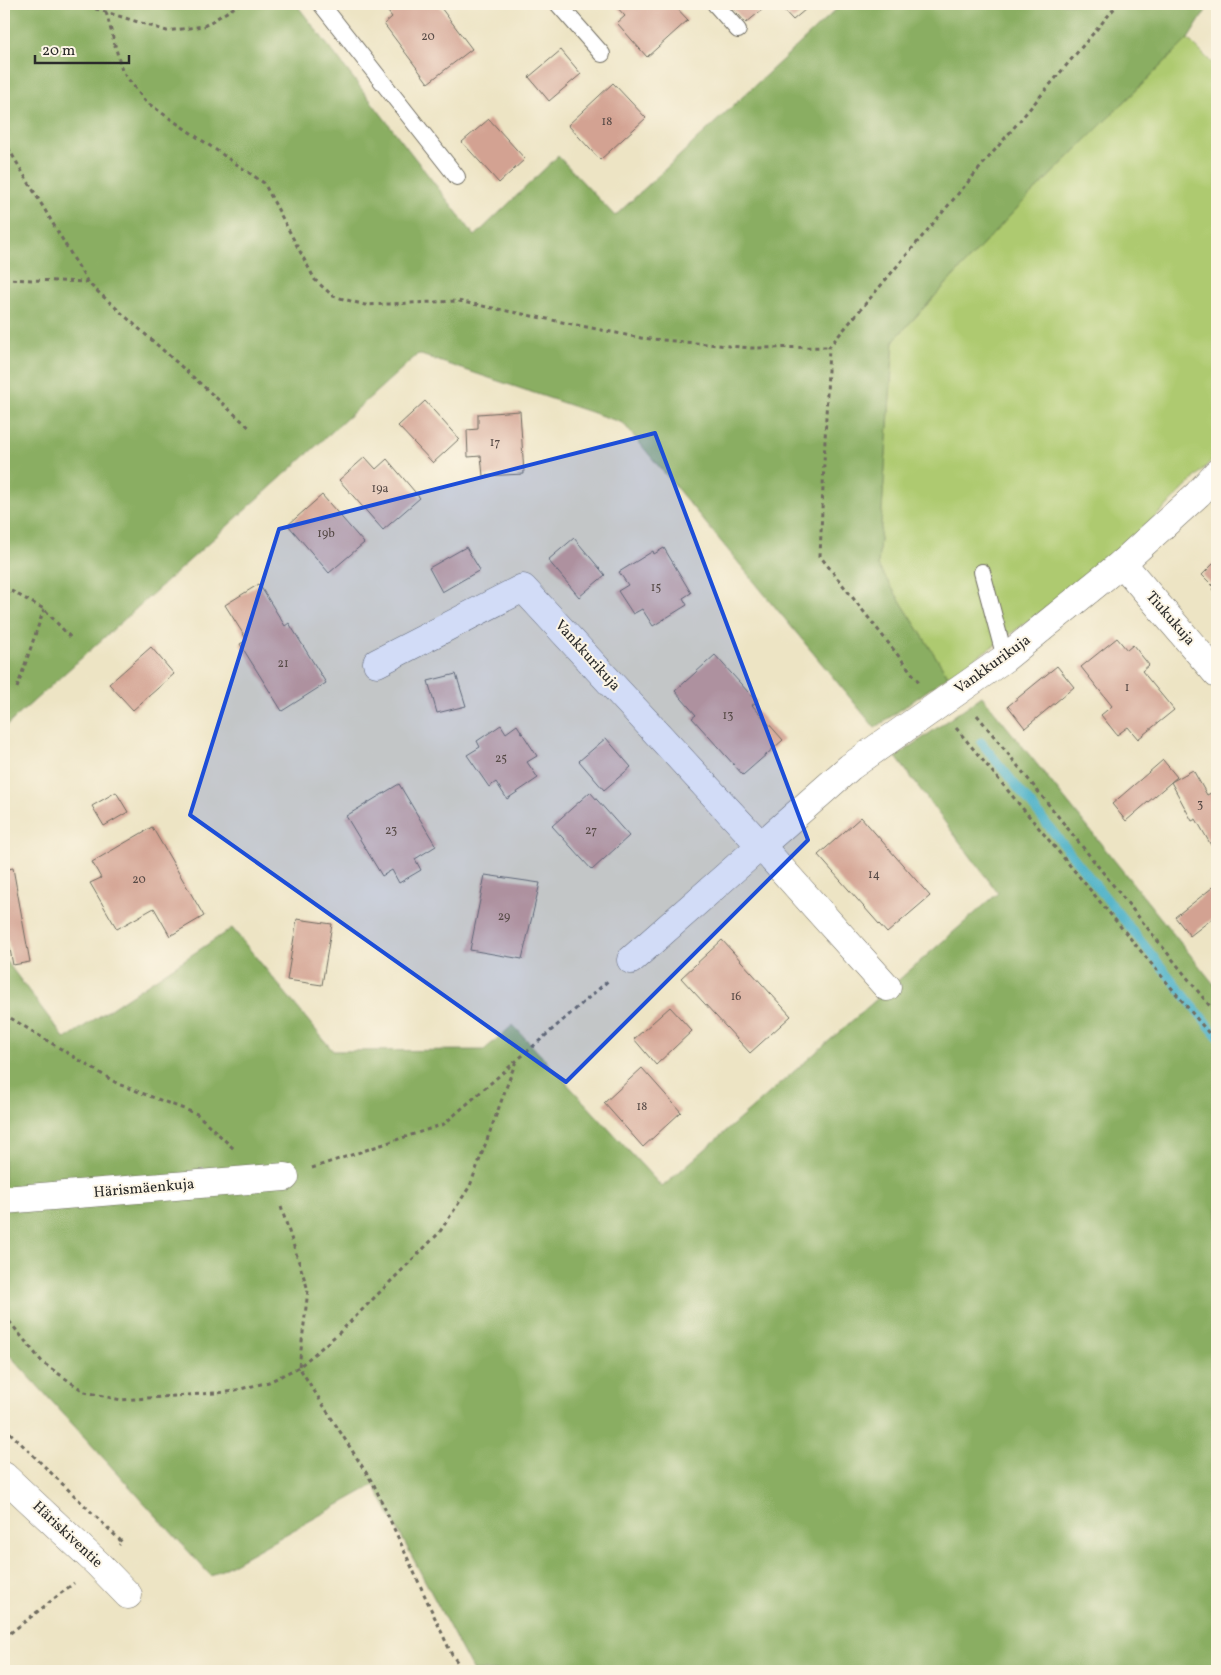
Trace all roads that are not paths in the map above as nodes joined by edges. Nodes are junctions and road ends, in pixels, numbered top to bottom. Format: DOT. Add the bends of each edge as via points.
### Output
graph roads {
  1 [pos="321,4"];
  2 [pos="558,4"];
  3 [pos="715,4"];
  4 [pos="738,30"];
  5 [pos="602,54"];
  6 [pos="457,177"];
  7 [pos="1217,473"];
  8 [pos="1122,563"];
  9 [pos="982,572"];
  10 [pos="1005,658"];
  11 [pos="376,663"];
  12 [pos="1217,674"];
  13 [pos="761,846"];
  14 [pos="631,960"];
  15 [pos="887,987"];
  16 [pos="285,1177"];
  17 [pos="4,1200"];
  18 [pos="4,1476"];
  19 [pos="128,1595"];
  1 -- 6 [label="lane"];
  2 -- 5 [label="lane"];
  3 -- 4 [label="lane"];
  7 -- 8 [label="street, Vankkurikuja"];
  8 -- 10 [label="street, Vankkurikuja"];
  8 -- 12 [label="street, Tiukukuja"];
  9 -- 10 [label="lane"];
  10 -- 13 [label="street, Vankkurikuja" via="850,767"];
  11 -- 13 [label="street, Vankkurikuja" via="524,588"];
  13 -- 14 [label="street, Vankkurikuja"];
  13 -- 15 [label="street, Vankkurikuja"];
  16 -- 17 [label="street, Härismäenkuja"];
  18 -- 19 [label="street, Häriskiventie"];
}
